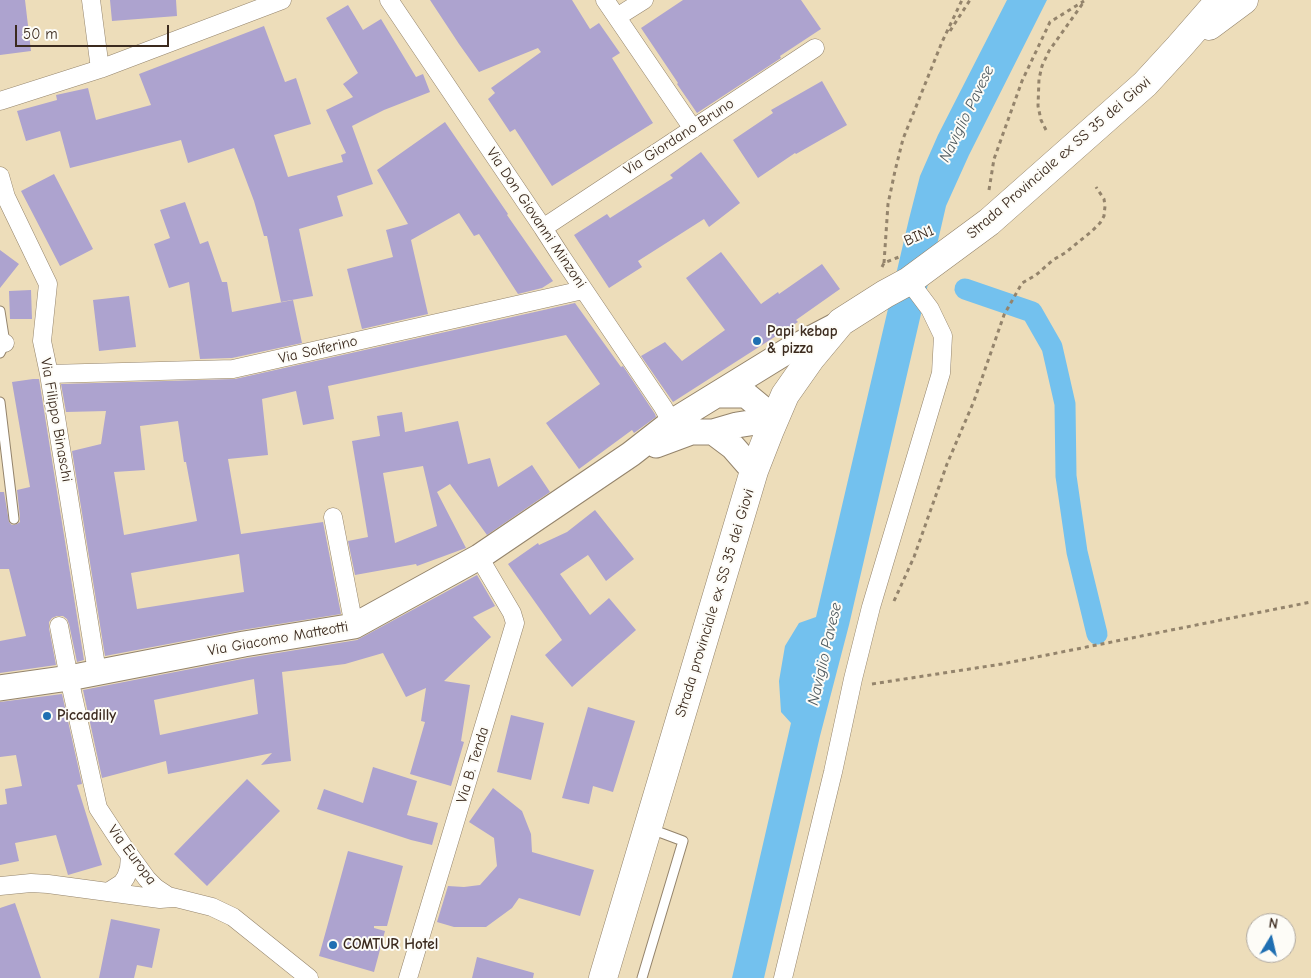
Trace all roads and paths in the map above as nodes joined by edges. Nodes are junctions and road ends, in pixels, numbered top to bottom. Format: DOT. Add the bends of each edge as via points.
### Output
graph roads {
  1 [pos="92,0"];
  2 [pos="282,0"];
  3 [pos="389,0"];
  4 [pos="605,0"];
  5 [pos="644,0"];
  6 [pos="962,0"];
  7 [pos="970,0"];
  8 [pos="1084,0"];
  9 [pos="1220,0"];
  10 [pos="1244,0"];
  11 [pos="617,17"];
  12 [pos="942,42"];
  13 [pos="815,48"];
  14 [pos="1179,48"];
  15 [pos="100,68"];
  16 [pos="0,101"];
  17 [pos="693,129"];
  18 [pos="1046,130"];
  19 [pos="0,176"];
  20 [pos="1096,187"];
  21 [pos="988,192"];
  22 [pos="543,228"];
  23 [pos="902,256"];
  24 [pos="884,263"];
  25 [pos="909,281"];
  26 [pos="882,282"];
  27 [pos="583,290"];
  28 [pos="0,311"];
  29 [pos="841,322"];
  30 [pos="2,346"];
  31 [pos="49,374"];
  32 [pos="718,395"];
  33 [pos="0,402"];
  34 [pos="775,419"];
  35 [pos="676,429"];
  36 [pos="713,432"];
  37 [pos="754,471"];
  38 [pos="333,517"];
  39 [pos="14,519"];
  40 [pos="479,558"];
  41 [pos="1311,602"];
  42 [pos="891,608"];
  43 [pos="59,626"];
  44 [pos="354,626"];
  45 [pos="97,672"];
  46 [pos="69,678"];
  47 [pos="868,684"];
  48 [pos="0,688"];
  49 [pos="648,827"];
  50 [pos="130,856"];
  51 [pos="0,886"];
  52 [pos="108,892"];
  53 [pos="174,897"];
  54 [pos="309,978"];
  55 [pos="408,978"];
  56 [pos="603,978"];
  57 [pos="642,978"];
  58 [pos="783,978"];
  1 -- 15 [label="street"];
  2 -- 15 [label="street"];
  3 -- 22 [label="street, Via Don Giovanni Minzoni"];
  4 -- 11 [label="street"];
  5 -- 11 [label="street"];
  6 -- 12 [label="path"];
  7 -- 12 [label="path"];
  8 -- 18 [label="path" via="1042,66 1038,106"];
  8 -- 21 [label="path" via="1050,22 1022,81 994,159"];
  9 -- 14 [label="main road, Strada Provinciale ex SS 35 dei Giovi"];
  10 -- 14 [label="main road, Strada Provinciale ex SS 35 dei Giovi"];
  11 -- 17 [label="street"];
  12 -- 24 [label="path" via="903,139 888,204"];
  13 -- 17 [label="street, Via Giordano Bruno"];
  14 -- 25 [label="main road, Strada Provinciale ex SS 35 dei Giovi" via="1145,84 989,222"];
  15 -- 16 [label="street"];
  17 -- 22 [label="street, Via Giordano Bruno"];
  19 -- 31 [label="street, Via Filippo Binaschi" via="6,197 48,284 42,341"];
  20 -- 42 [label="path" via="1105,206 1100,222 1065,253 1022,283 1004,315 914,557"];
  22 -- 27 [label="street, Via Don Giovanni Minzoni"];
  23 -- 24 [label="path, BIN1"];
  24 -- 26 [label="path"];
  24 -- 26 [label="path"];
  25 -- 26 [label="main road, Strada provinciale ex SS 35 dei Giovi"];
  25 -- 58 [label="street" via="930,309 943,336 941,373 870,607"];
  26 -- 29 [label="main road, Strada provinciale ex SS 35 dei Giovi"];
  27 -- 31 [label="street, Via Solferino" via="233,369"];
  27 -- 35 [label="street, Via Don Giovanni Minzoni"];
  28 -- 30 [label="lane"];
  29 -- 32 [label="street, Via Giacomo Matteotti"];
  29 -- 34 [label="main road, Strada provinciale ex SS 35 dei Giovi" via="785,395"];
  31 -- 45 [label="street, Via Filippo Binaschi"];
  32 -- 34 [label="street" via="746,395"];
  32 -- 35 [label="street, Via Giacomo Matteotti"];
  33 -- 39 [label="lane"];
  34 -- 36 [label="street, Via Giacomo Matteotti"];
  34 -- 37 [label="main road, Strada provinciale ex SS 35 dei Giovi"];
  35 -- 36 [label="street, Via Giacomo Matteotti"];
  35 -- 40 [label="street, Via Giacomo Matteotti" via="631,454"];
  36 -- 37 [label="street" via="733,447"];
  37 -- 49 [label="main road, Strada provinciale ex SS 35 dei Giovi"];
  38 -- 44 [label="street"];
  40 -- 44 [label="street, Via Giacomo Matteotti"];
  40 -- 55 [label="street, Via B. Tenda" via="515,623"];
  41 -- 47 [label="path" via="1002,664"];
  43 -- 46 [label="street, Via Europa"];
  44 -- 45 [label="street, Via Giacomo Matteotti"];
  45 -- 46 [label="street, Via Giacomo Matteotti"];
  46 -- 48 [label="street, Via Giacomo Matteotti"];
  46 -- 50 [label="street, Via Europa" via="98,808"];
  49 -- 56 [label="main road, Strada provinciale ex SS 35 dei Giovi"];
  49 -- 57 [label="lane" via="683,841"];
  50 -- 52 [label="street" via="126,877"];
  50 -- 53 [label="street, Via Europa" via="156,888"];
  51 -- 52 [label="street" via="31,883"];
  52 -- 53 [label="street" via="160,899"];
  53 -- 54 [label="street, Via Europa" via="234,916"];
}
